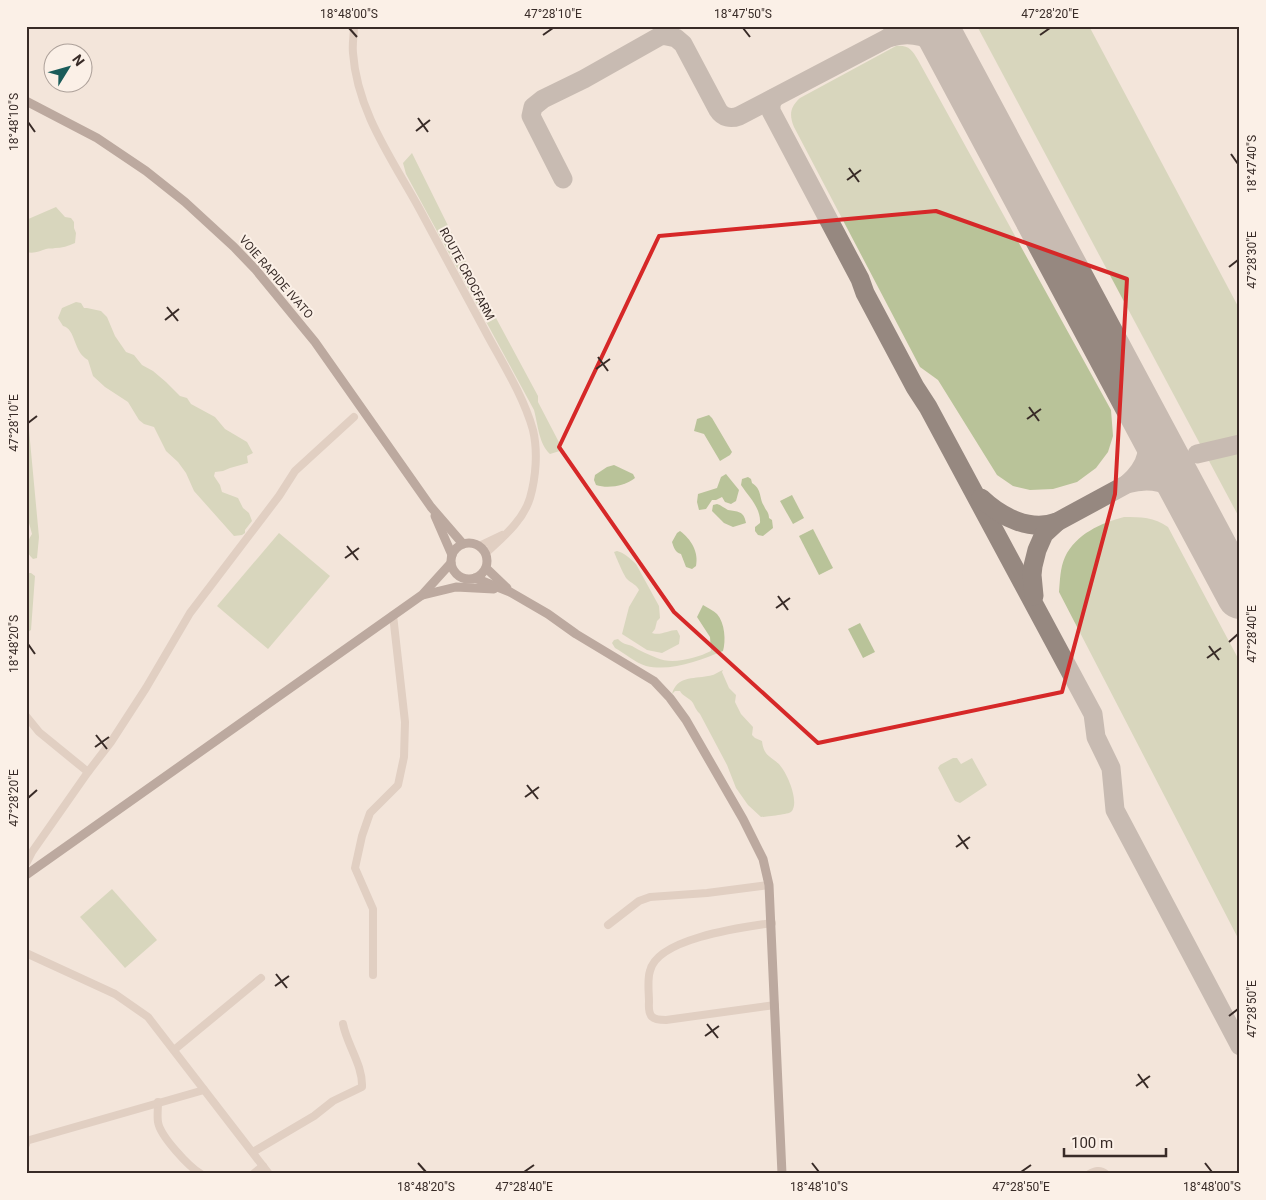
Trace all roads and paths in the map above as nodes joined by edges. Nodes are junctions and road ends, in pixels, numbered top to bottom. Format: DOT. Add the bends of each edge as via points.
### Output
graph roads {
  1 [pos="354,26"];
  2 [pos="26,101"];
  3 [pos="354,417"];
  4 [pos="431,507"];
  5 [pos="509,532"];
  6 [pos="463,544"];
  7 [pos="479,546"];
  8 [pos="486,553"];
  9 [pos="452,559"];
  10 [pos="486,568"];
  11 [pos="471,578"];
  12 [pos="510,592"];
  13 [pos="422,595"];
  14 [pos="392,615"];
  15 [pos="26,716"];
  16 [pos="88,772"];
  17 [pos="26,864"];
  18 [pos="26,875"];
  19 [pos="770,884"];
  20 [pos="772,923"];
  21 [pos="608,925"];
  22 [pos="26,952"];
  23 [pos="373,975"];
  24 [pos="261,978"];
  25 [pos="775,1005"];
  26 [pos="343,1024"];
  27 [pos="174,1050"];
  28 [pos="204,1090"];
  29 [pos="158,1102"];
  30 [pos="26,1144"];
  31 [pos="253,1152"];
  32 [pos="264,1166"];
  33 [pos="201,1174"];
  34 [pos="253,1174"];
  35 [pos="269,1174"];
  36 [pos="782,1174"];
  37 [pos="1088,1174"];
  38 [pos="1106,1174"];
  1 -- 5 [label="street, ROUTE CROCFARM" via="354,64 367,112 505,367 533,431 536,460 530,499"];
  2 -- 4 [label="main road, VOIE RAPIDE IVATO" via="97,138 146,171 234,247 315,342"];
  3 -- 16 [label="street" via="295,471 190,613 116,734"];
  4 -- 6 [label="main road"];
  4 -- 9 [label="main road"];
  5 -- 7 [label="street, ROUTE CROCFARM"];
  5 -- 8 [label="street, ROUTE CROCFARM"];
  6 -- 7 [label="main road"];
  6 -- 9 [label="main road" via="456,548"];
  7 -- 8 [label="main road"];
  8 -- 10 [label="main road"];
  9 -- 11 [label="main road" via="459,576"];
  9 -- 13 [label="main road"];
  10 -- 11 [label="main road"];
  10 -- 12 [label="main road"];
  11 -- 12 [label="main road"];
  11 -- 13 [label="main road"];
  12 -- 13 [label="main road" via="456,587"];
  12 -- 19 [label="main road" via="636,668 670,698 756,845"];
  13 -- 14 [label="main road"];
  14 -- 18 [label="main road"];
  14 -- 23 [label="street" via="406,722 404,757 398,785 370,813 354,868 373,909"];
  15 -- 16 [label="street"];
  16 -- 17 [label="street"];
  19 -- 20 [label="main road"];
  19 -- 21 [label="street" via="650,897 639,901"];
  20 -- 25 [label="main road"];
  20 -- 25 [label="street" via="697,937 661,956 650,971 649,1008 651,1016 661,1020"];
  22 -- 27 [label="street" via="128,1002 148,1017"];
  24 -- 27 [label="street"];
  25 -- 36 [label="main road"];
  26 -- 31 [label="street" via="363,1077 362,1087 332,1101 314,1116"];
  27 -- 28 [label="street"];
  28 -- 29 [label="street"];
  28 -- 31 [label="street"];
  29 -- 30 [label="street" via="26,1141"];
  29 -- 33 [label="street" via="158,1123 166,1137"];
  31 -- 32 [label="street"];
  32 -- 34 [label="street"];
  32 -- 35 [label="street"];
  37 -- 38 [label="street" via="1097,1171"];
}
